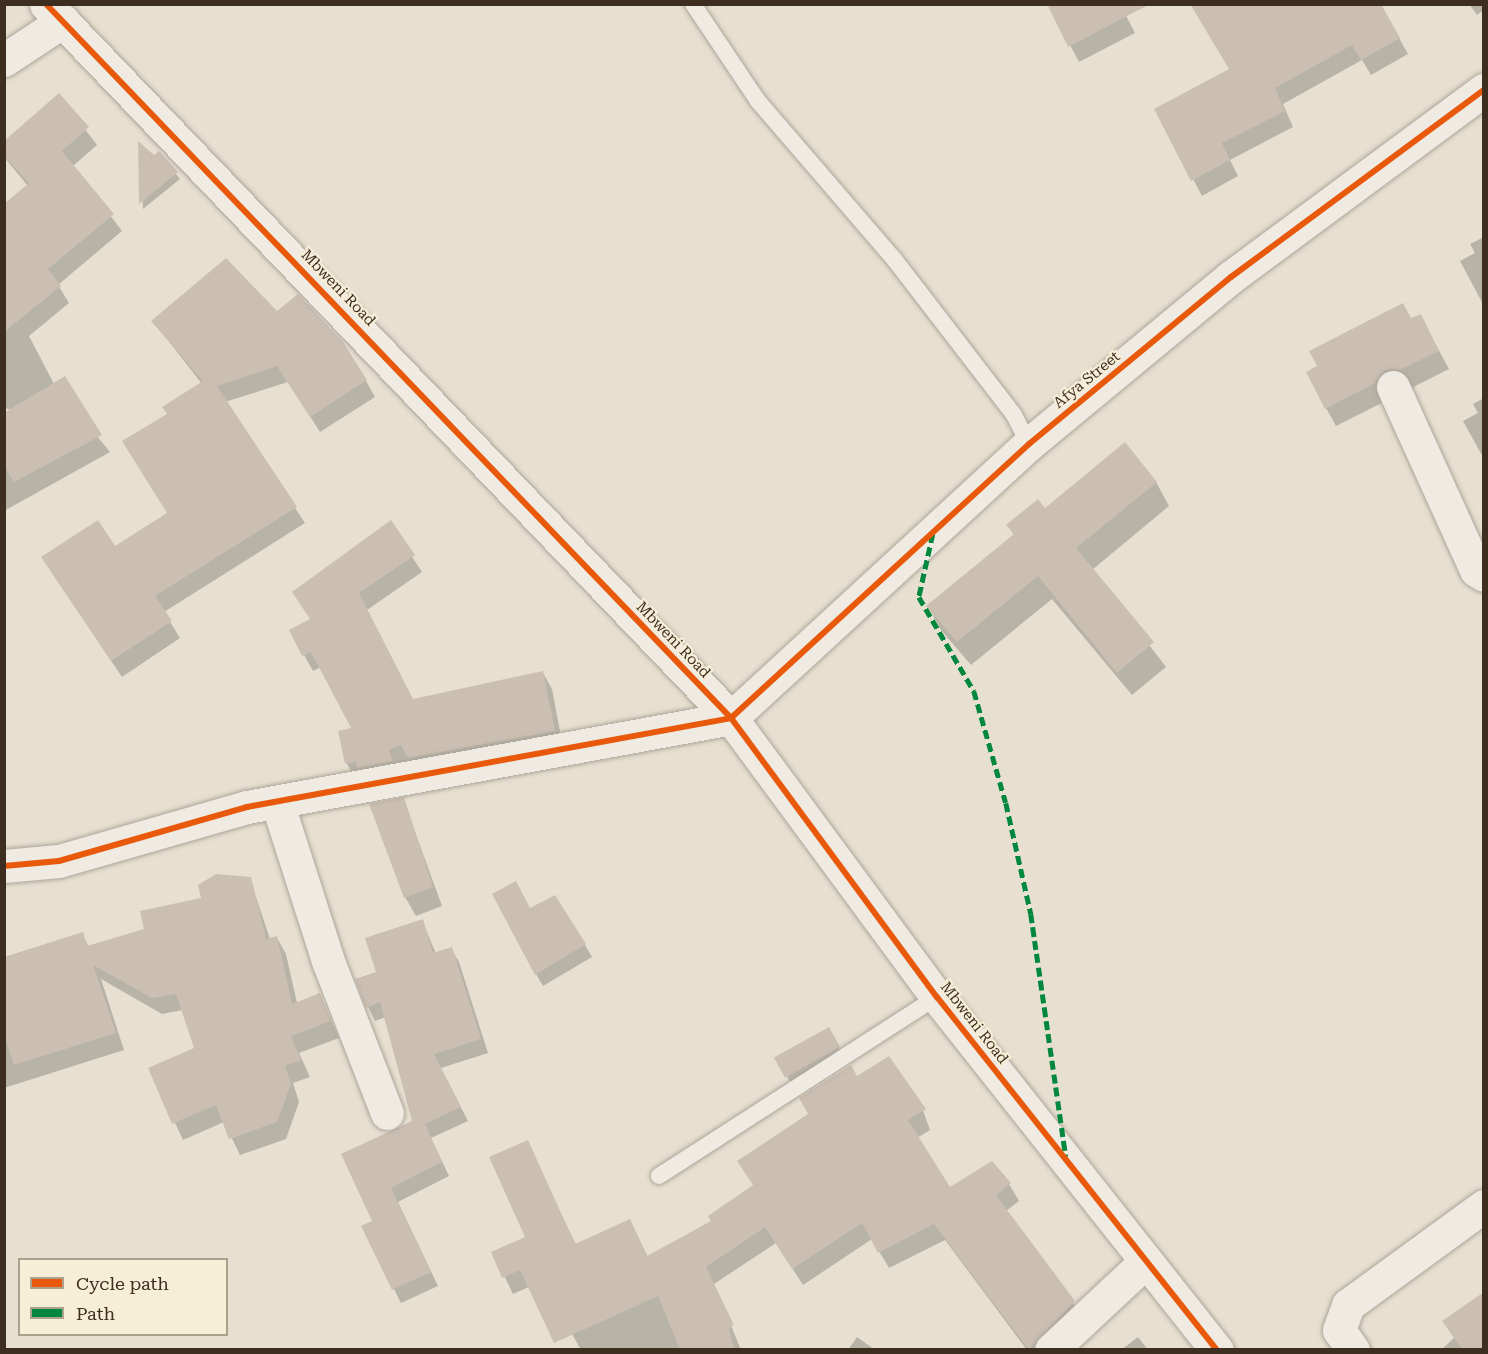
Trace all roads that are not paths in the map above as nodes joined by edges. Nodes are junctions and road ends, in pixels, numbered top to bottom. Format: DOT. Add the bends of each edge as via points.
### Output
graph roads {
  1 [pos="693,4"];
  2 [pos="54,13"];
  3 [pos="4,60"];
  4 [pos="1484,90"];
  5 [pos="1393,387"];
  6 [pos="1029,444"];
  7 [pos="1484,575"];
  8 [pos="730,718"];
  9 [pos="277,802"];
  10 [pos="4,866"];
  11 [pos="937,996"];
  12 [pos="387,1113"];
  13 [pos="658,1176"];
  14 [pos="1484,1206"];
  15 [pos="1146,1261"];
  16 [pos="1051,1350"];
  17 [pos="1217,1350"];
  18 [pos="1353,1350"];
  1 -- 6 [label="lane" via="758,101 894,258 1014,415"];
  2 -- 3 [label="street"];
  2 -- 8 [label="street, Mbweni Road"];
  4 -- 6 [label="street, Afya Street" via="1231,277"];
  5 -- 7 [label="street" via="1476,570"];
  6 -- 8 [label="street, Afya Street"];
  8 -- 9 [label="street"];
  8 -- 11 [label="street, Mbweni Road"];
  9 -- 10 [label="street" via="59,861"];
  9 -- 12 [label="street" via="328,961"];
  11 -- 13 [label="lane"];
  11 -- 15 [label="street, Mbweni Road"];
  14 -- 18 [label="street" via="1348,1305 1339,1330"];
  15 -- 16 [label="street"];
  15 -- 17 [label="street, Mbweni Road"];
}
